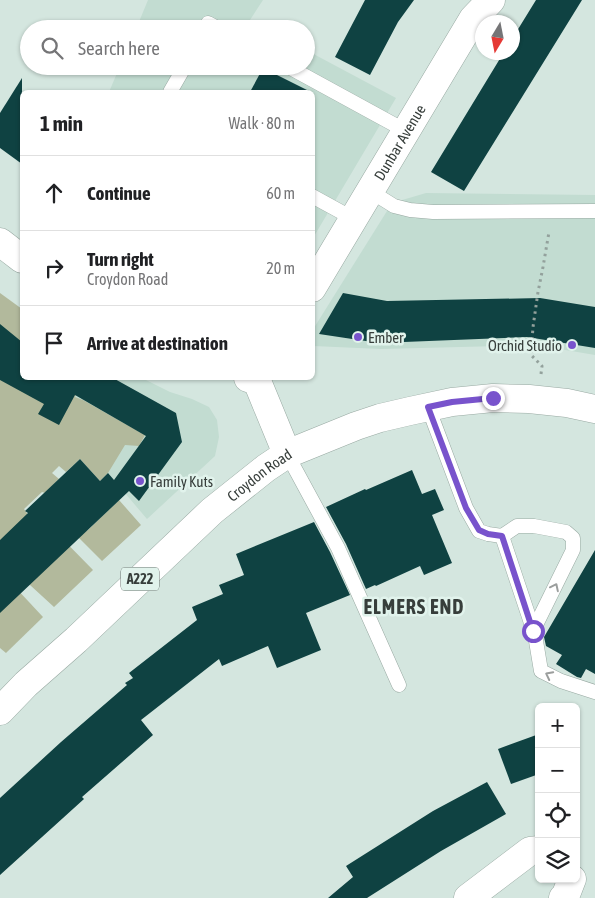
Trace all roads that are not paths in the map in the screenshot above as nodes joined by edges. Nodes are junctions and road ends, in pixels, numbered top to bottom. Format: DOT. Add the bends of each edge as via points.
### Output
graph roads {
  1 [pos="491,0"];
  2 [pos="180,75"];
  3 [pos="303,75"];
  4 [pos="171,90"];
  5 [pos="406,131"];
  6 [pos="370,191"];
  7 [pos="315,198"];
  8 [pos="595,211"];
  9 [pos="354,219"];
  10 [pos="0,242"];
  11 [pos="20,257"];
  12 [pos="315,283"];
  13 [pos="255,380"];
  14 [pos="428,407"];
  15 [pos="595,409"];
  16 [pos="286,454"];
  17 [pos="502,536"];
  18 [pos="533,631"];
  19 [pos="399,685"];
  20 [pos="595,692"];
  21 [pos="0,711"];
  22 [pos="535,850"];
  23 [pos="571,883"];
  24 [pos="468,898"];
  25 [pos="563,898"];
  1 -- 5 [label="main road, Dunbar Avenue" via="473,19"];
  2 -- 4 [label="lane"];
  3 -- 5 [label="lane"];
  5 -- 6 [label="main road, Dunbar Avenue"];
  6 -- 8 [label="lane" via="394,206 410,210"];
  6 -- 9 [label="main road, Dunbar Avenue"];
  7 -- 9 [label="lane"];
  9 -- 12 [label="main road, Dunbar Avenue"];
  10 -- 11 [label="main road"];
  13 -- 16 [label="main road"];
  14 -- 15 [label="main road, Croydon Road / A222" via="493,398 567,403"];
  14 -- 16 [label="main road, Croydon Road / A222" via="356,426"];
  14 -- 17 [label="lane" via="466,508 479,530"];
  16 -- 19 [label="lane" via="338,548"];
  16 -- 21 [label="main road, Croydon Road / A222" via="212,511"];
  17 -- 18 [label="lane"];
  18 -- 17 [label="lane, one-way" via="573,550 573,538 566,532 534,526 517,526"];
  20 -- 18 [label="lane, one-way" via="541,671"];
  22 -- 24 [label="main road"];
  23 -- 25 [label="main road"];
}
